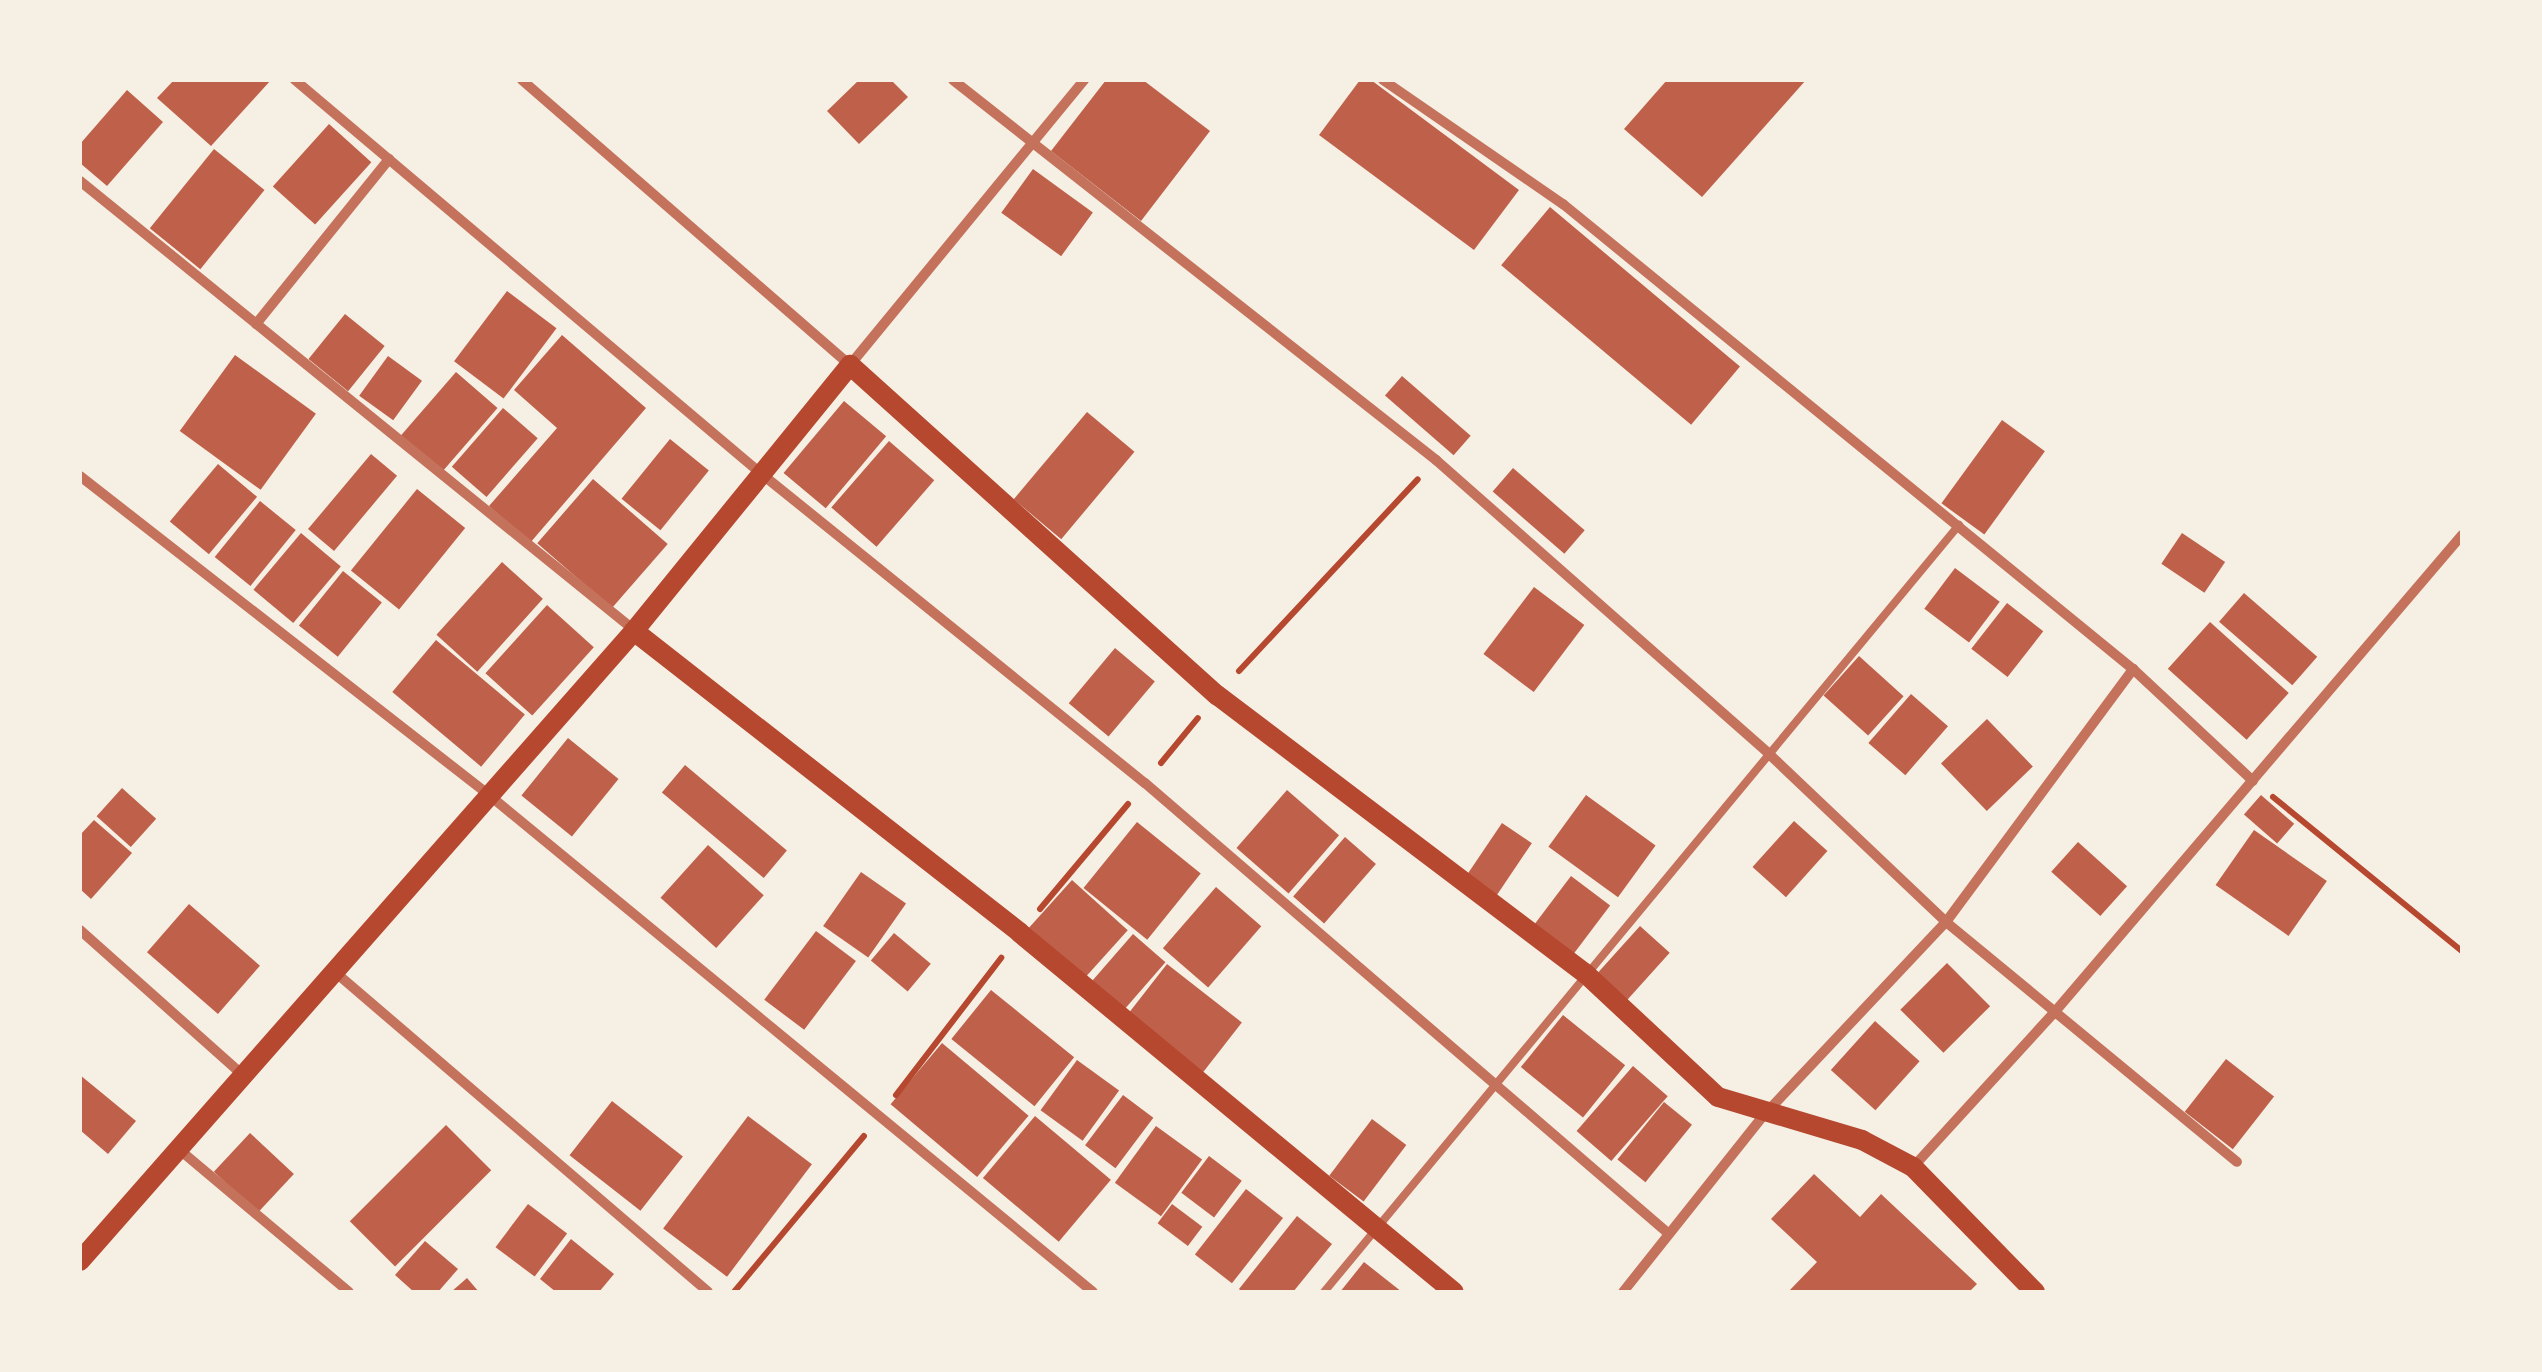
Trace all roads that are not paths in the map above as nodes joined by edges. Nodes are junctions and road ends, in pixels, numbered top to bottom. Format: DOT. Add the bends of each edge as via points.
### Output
graph roads {
  1 [pos="295,80"];
  2 [pos="522,80"];
  3 [pos="953,80"];
  4 [pos="1084,80"];
  5 [pos="1382,80"];
  6 [pos="1035,145"];
  7 [pos="389,159"];
  8 [pos="80,180"];
  9 [pos="256,324"];
  10 [pos="850,364"];
  11 [pos="758,471"];
  12 [pos="80,476"];
  13 [pos="1959,525"];
  14 [pos="2462,535"];
  15 [pos="634,631"];
  16 [pos="2133,669"];
  17 [pos="1768,752"];
  18 [pos="2254,781"];
  19 [pos="489,795"];
  20 [pos="1946,922"];
  21 [pos="80,930"];
  22 [pos="336,972"];
  23 [pos="1586,974"];
  24 [pos="2053,1014"];
  25 [pos="246,1078"];
  26 [pos="1496,1088"];
  27 [pos="1764,1115"];
  28 [pos="180,1151"];
  29 [pos="2238,1162"];
  30 [pos="1913,1167"];
  31 [pos="1375,1228"];
  32 [pos="1668,1234"];
  33 [pos="80,1262"];
  34 [pos="348,1292"];
  35 [pos="708,1292"];
  36 [pos="1093,1292"];
  37 [pos="1324,1292"];
  38 [pos="1454,1292"];
  39 [pos="1623,1292"];
  40 [pos="2036,1292"];
  1 -- 7 [label="street"];
  2 -- 10 [label="street"];
  3 -- 6 [label="street"];
  4 -- 6 [label="street"];
  5 -- 13 [label="street" via="1563,204"];
  6 -- 10 [label="street"];
  6 -- 17 [label="street" via="1436,460"];
  7 -- 9 [label="street"];
  7 -- 11 [label="street"];
  8 -- 9 [label="street"];
  9 -- 15 [label="street"];
  10 -- 11 [label="main road"];
  10 -- 23 [label="main road" via="1216,696"];
  11 -- 15 [label="main road"];
  11 -- 26 [label="street" via="1145,784"];
  12 -- 19 [label="street"];
  13 -- 16 [label="street"];
  13 -- 17 [label="lane"];
  14 -- 18 [label="street"];
  15 -- 19 [label="main road"];
  15 -- 31 [label="main road" via="1020,934"];
  16 -- 18 [label="street"];
  16 -- 20 [label="street"];
  17 -- 20 [label="street"];
  17 -- 23 [label="lane"];
  18 -- 24 [label="street"];
  19 -- 22 [label="main road"];
  19 -- 36 [label="street"];
  20 -- 24 [label="street"];
  20 -- 27 [label="street"];
  21 -- 25 [label="street"];
  22 -- 25 [label="main road"];
  22 -- 35 [label="street"];
  23 -- 26 [label="lane"];
  23 -- 27 [label="main road" via="1718,1098"];
  24 -- 29 [label="street"];
  24 -- 30 [label="street"];
  25 -- 28 [label="main road"];
  26 -- 31 [label="lane"];
  26 -- 32 [label="street"];
  27 -- 30 [label="main road" via="1862,1140"];
  27 -- 32 [label="street"];
  28 -- 33 [label="main road"];
  28 -- 34 [label="street"];
  30 -- 40 [label="main road"];
  31 -- 37 [label="lane"];
  31 -- 38 [label="main road"];
  32 -- 39 [label="street"];
}
